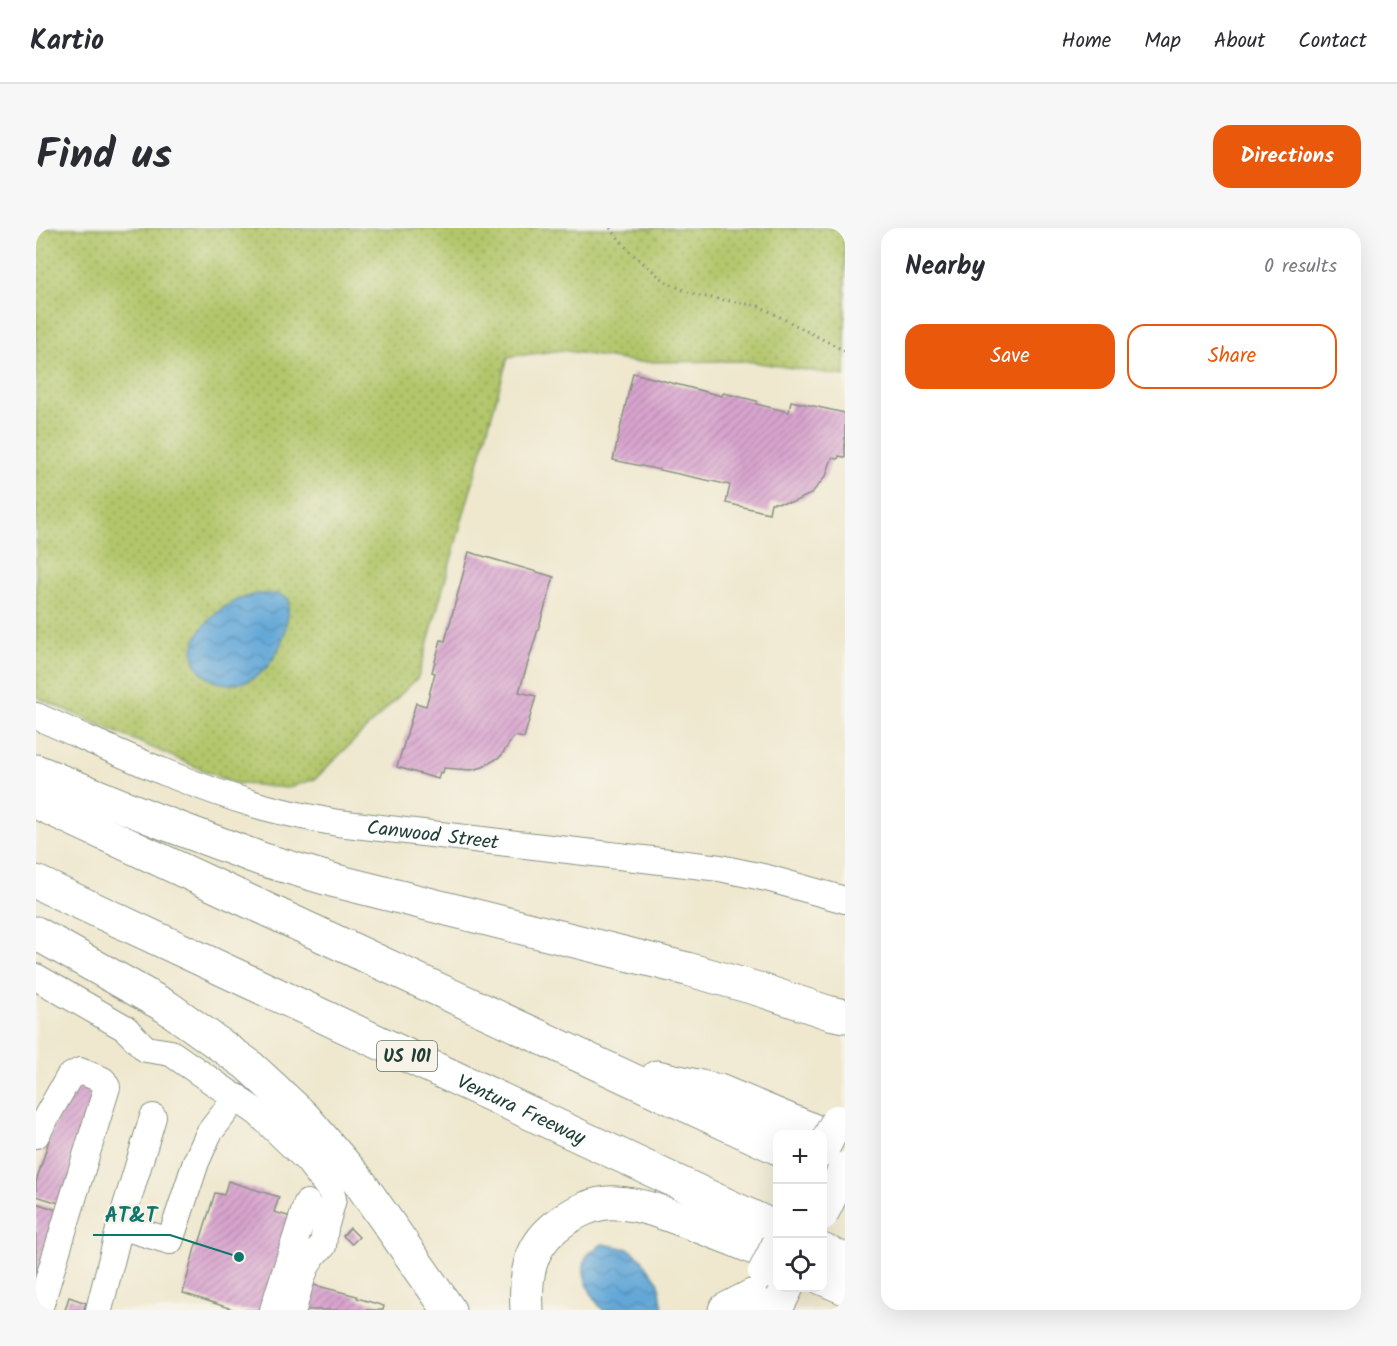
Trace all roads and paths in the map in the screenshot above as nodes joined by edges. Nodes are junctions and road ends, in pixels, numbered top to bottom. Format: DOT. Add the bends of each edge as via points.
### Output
graph roads {
  1 [pos="610,228"];
  2 [pos="845,351"];
  3 [pos="36,716"];
  4 [pos="36,771"];
  5 [pos="36,802"];
  6 [pos="36,882"];
  7 [pos="845,900"];
  8 [pos="36,933"];
  9 [pos="39,985"];
  10 [pos="845,1016"];
  11 [pos="597,1064"];
  12 [pos="237,1097"];
  13 [pos="153,1117"];
  14 [pos="834,1128"];
  15 [pos="36,1135"];
  16 [pos="827,1141"];
  17 [pos="773,1146"];
  18 [pos="845,1168"];
  19 [pos="827,1171"];
  20 [pos="845,1180"];
  21 [pos="307,1203"];
  22 [pos="827,1204"];
  23 [pos="120,1226"];
  24 [pos="773,1227"];
  25 [pos="827,1252"];
  26 [pos="845,1260"];
  27 [pos="827,1280"];
  28 [pos="763,1286"];
  29 [pos="845,1288"];
  30 [pos="39,1310"];
  31 [pos="99,1310"];
  32 [pos="273,1310"];
  33 [pos="293,1310"];
  34 [pos="449,1310"];
  35 [pos="527,1310"];
  1 -- 2 [label="path" via="630,252 668,283 695,295 759,306"];
  3 -- 7 [label="street, Canwood Street" via="211,790 300,816 720,868"];
  4 -- 10 [label="highway" via="261,859 687,969"];
  5 -- 11 [label="highway"];
  6 -- 24 [label="highway, Ventura Freeway / US 101"];
  8 -- 34 [label="highway" via="166,1007 247,1064 303,1116 358,1180"];
  9 -- 12 [label="street" via="125,1028 146,1049 171,1053"];
  11 -- 14 [label="highway" via="719,1091"];
  11 -- 17 [label="highway"];
  12 -- 23 [label="street" via="210,1133 196,1162 170,1241"];
  12 -- 33 [label="street" via="308,1161 331,1191 333,1199 323,1246 315,1251 302,1278"];
  13 -- 23 [label="street"];
  14 -- 16 [label="main road, bridge"];
  15 -- 30 [label="street" via="69,1077 80,1071 103,1080 107,1087"];
  18 -- 22 [label="main road, bridge"];
  19 -- 20 [label="highway"];
  21 -- 32 [label="street"];
  23 -- 31 [label="street"];
  25 -- 26 [label="highway"];
  27 -- 29 [label="highway"];
  28 -- 35 [label="highway" via="740,1241 652,1209 616,1202 585,1208 546,1235 532,1259 525,1284"];
}
